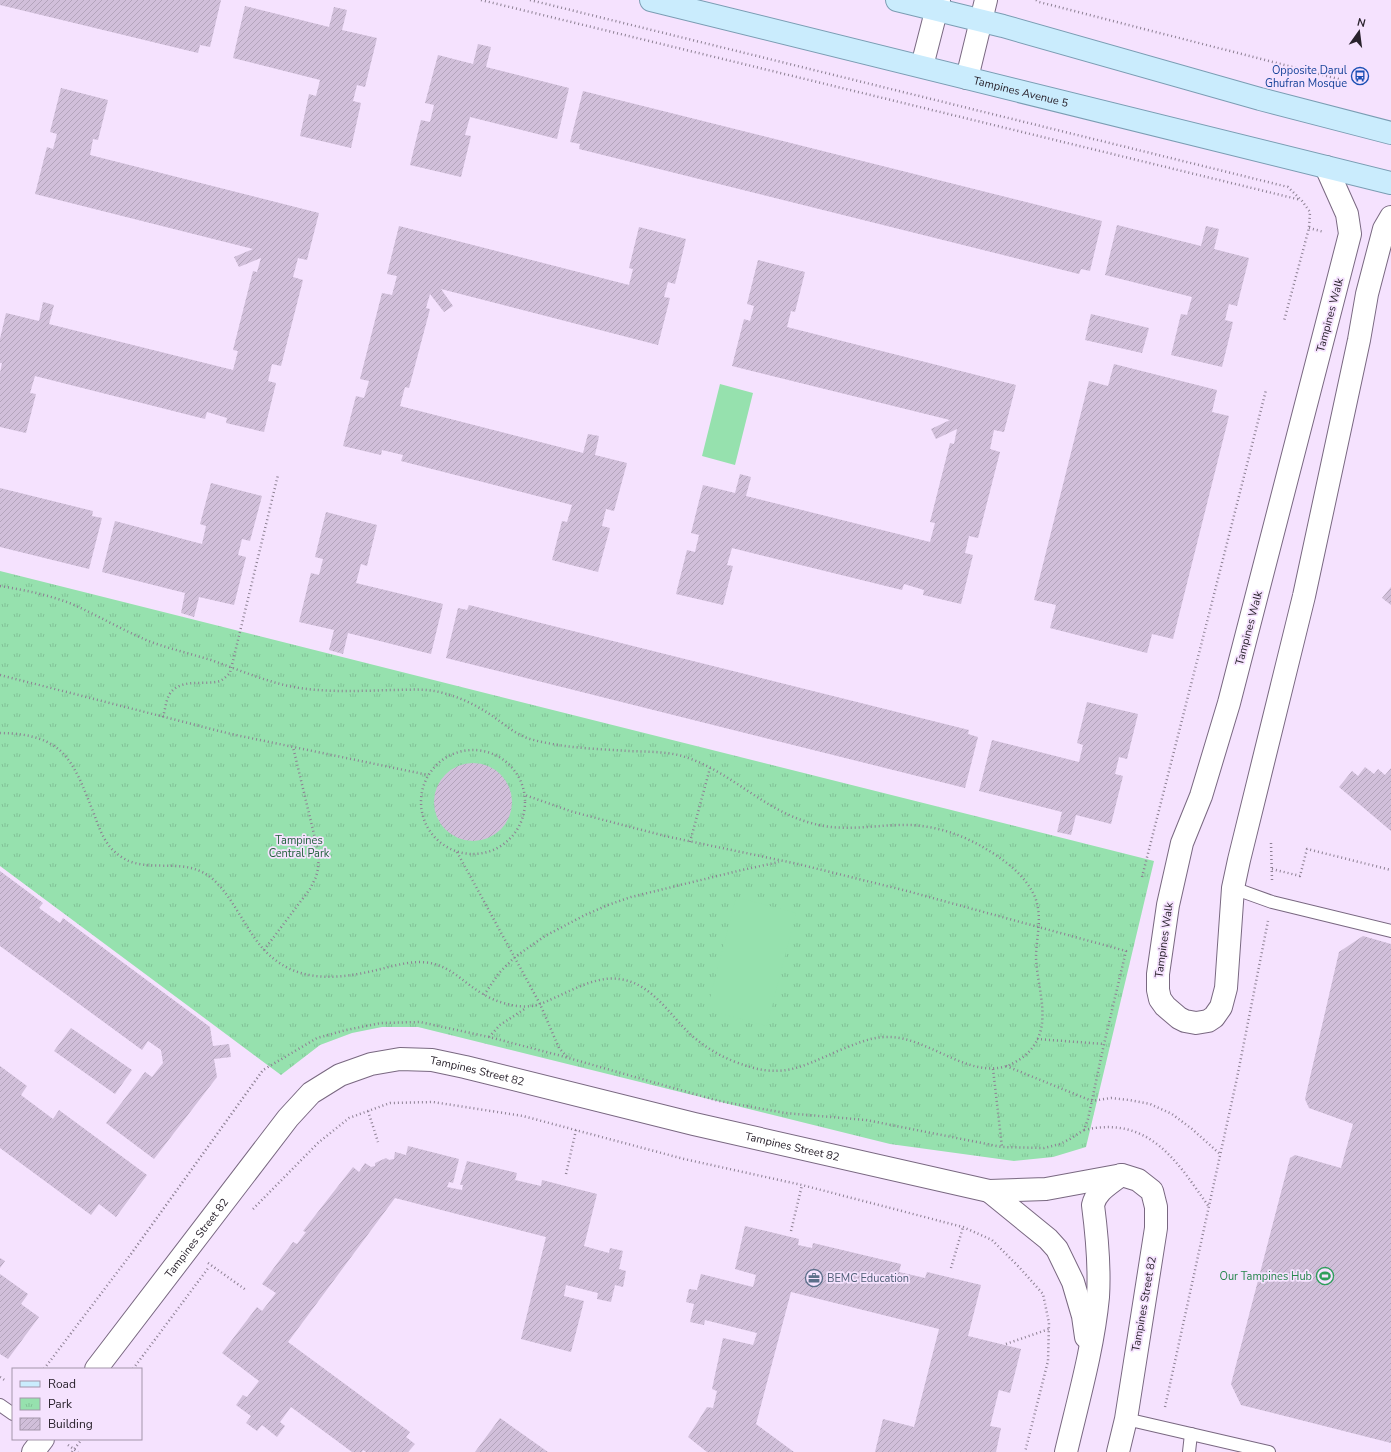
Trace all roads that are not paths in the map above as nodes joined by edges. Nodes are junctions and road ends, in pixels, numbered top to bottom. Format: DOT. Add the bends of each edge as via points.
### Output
graph roads {
  1 [pos="651,0"];
  2 [pos="897,0"];
  3 [pos="938,5"];
  4 [pos="984,10"];
  5 [pos="922,66"];
  6 [pos="967,78"];
  7 [pos="1390,134"];
  8 [pos="1326,167"];
  9 [pos="1391,184"];
  10 [pos="1391,217"];
  11 [pos="1233,888"];
  12 [pos="1391,931"];
  13 [pos="1122,1175"];
  14 [pos="989,1191"];
  15 [pos="1089,1356"];
  16 [pos="97,1368"];
  17 [pos="0,1405"];
  18 [pos="12,1413"];
  19 [pos="1126,1419"];
  20 [pos="1191,1434"];
  21 [pos="42,1440"];
  22 [pos="33,1452"];
  23 [pos="1066,1452"];
  24 [pos="1118,1452"];
  25 [pos="1190,1452"];
  26 [pos="1269,1452"];
  1 -- 5 [label="main road, Tampines Avenue 5"];
  2 -- 3 [label="main road"];
  3 -- 4 [label="main road"];
  3 -- 5 [label="street"];
  4 -- 6 [label="street"];
  4 -- 7 [label="main road" via="1252,97"];
  5 -- 6 [label="main road, Tampines Avenue 5"];
  6 -- 8 [label="main road, Tampines Avenue 5"];
  8 -- 9 [label="main road, Tampines Avenue 5"];
  8 -- 11 [label="street, Tampines Walk" via="1347,214 1350,234 1229,703 1201,796 1182,843 1168,905 1158,990 1160,999 1166,1006 1185,1021 1208,1021 1214,1018 1221,1007 1226,988"];
  10 -- 11 [label="street, Tampines Walk" via="1384,229 1367,294 1360,340 1304,596"];
  11 -- 12 [label="lane" via="1272,902"];
  13 -- 14 [label="street, Tampines Street 82" via="1046,1188"];
  13 -- 15 [label="street, Tampines Street 82" via="1098,1194 1093,1205 1099,1257 1098,1297"];
  13 -- 19 [label="street, Tampines Street 82" via="1138,1180 1152,1191 1156,1207 1151,1265"];
  14 -- 15 [label="street, Tampines Street 82" via="1057,1249 1073,1282 1083,1316"];
  14 -- 16 [label="street, Tampines Street 82" via="694,1124 432,1060 400,1059 371,1064 340,1075 311,1093 288,1118"];
  15 -- 23 [label="street, Tampines Street 82"];
  17 -- 18 [label="lane"];
  19 -- 20 [label="lane"];
  19 -- 24 [label="street, Tampines Street 82"];
  20 -- 25 [label="lane"];
  20 -- 26 [label="lane"];
  21 -- 22 [label="street"];
}
